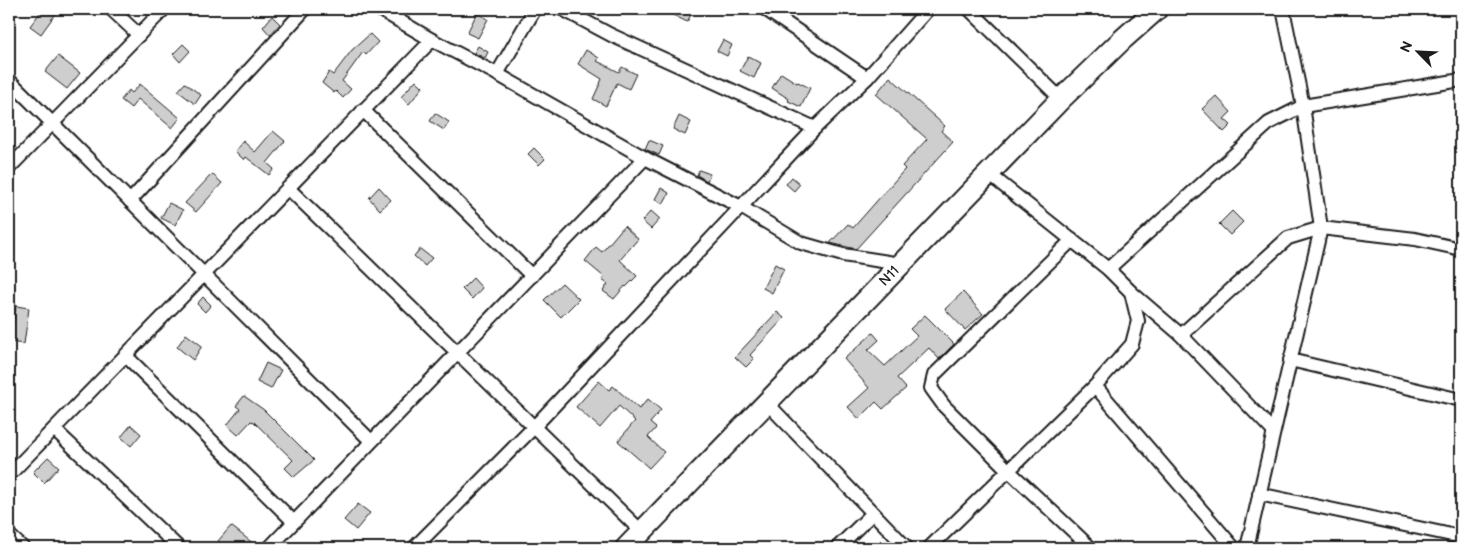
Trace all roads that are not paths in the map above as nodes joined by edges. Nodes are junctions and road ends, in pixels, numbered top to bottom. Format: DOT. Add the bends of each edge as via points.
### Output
graph roads {
  1 [pos="111,9"];
  2 [pos="164,9"];
  3 [pos="305,9"];
  4 [pos="380,9"];
  5 [pos="535,9"];
  6 [pos="562,9"];
  7 [pos="928,9"];
  8 [pos="968,9"];
  9 [pos="1157,9"];
  10 [pos="1283,9"];
  11 [pos="767,10"];
  12 [pos="139,35"];
  13 [pos="432,40"];
  14 [pos="497,74"];
  15 [pos="868,78"];
  16 [pos="9,80"];
  17 [pos="1461,80"];
  18 [pos="1061,99"];
  19 [pos="1303,106"];
  20 [pos="363,110"];
  21 [pos="53,124"];
  22 [pos="816,128"];
  23 [pos="645,158"];
  24 [pos="9,168"];
  25 [pos="989,174"];
  26 [pos="288,188"];
  27 [pos="130,201"];
  28 [pos="741,207"];
  29 [pos="1320,228"];
  30 [pos="1072,240"];
  31 [pos="1461,250"];
  32 [pos="901,264"];
  33 [pos="1108,269"];
  34 [pos="204,275"];
  35 [pos="532,276"];
  36 [pos="1131,292"];
  37 [pos="1181,335"];
  38 [pos="458,353"];
  39 [pos="126,356"];
  40 [pos="1290,360"];
  41 [pos="1095,386"];
  42 [pos="1461,400"];
  43 [pos="766,402"];
  44 [pos="534,427"];
  45 [pos="54,429"];
  46 [pos="1273,431"];
  47 [pos="371,441"];
  48 [pos="1008,470"];
  49 [pos="9,476"];
  50 [pos="1259,494"];
  51 [pos="873,514"];
  52 [pos="294,522"];
  53 [pos="642,532"];
  54 [pos="9,535"];
  55 [pos="1461,537"];
  56 [pos="23,548"];
  57 [pos="178,548"];
  58 [pos="269,548"];
  59 [pos="414,548"];
  60 [pos="626,548"];
  61 [pos="837,548"];
  62 [pos="907,548"];
  63 [pos="929,548"];
  64 [pos="1091,548"];
  65 [pos="1234,548"];
  66 [pos="1247,548"];
  1 -- 12 [label="street"];
  2 -- 12 [label="street"];
  3 -- 27 [label="street"];
  4 -- 13 [label="street"];
  5 -- 14 [label="street"];
  6 -- 22 [label="street" via="611,35"];
  7 -- 15 [label="street"];
  8 -- 18 [label="street"];
  9 -- 18 [label="main road, N11"];
  10 -- 19 [label="street"];
  11 -- 15 [label="street"];
  12 -- 21 [label="street"];
  13 -- 14 [label="street"];
  13 -- 20 [label="street"];
  14 -- 23 [label="street"];
  15 -- 22 [label="street"];
  16 -- 21 [label="street"];
  17 -- 19 [label="street"];
  18 -- 25 [label="main road, N11"];
  19 -- 29 [label="street"];
  19 -- 33 [label="street" via="1269,124"];
  20 -- 26 [label="street"];
  20 -- 35 [label="street"];
  21 -- 24 [label="street"];
  21 -- 27 [label="street"];
  22 -- 28 [label="street"];
  23 -- 28 [label="street"];
  23 -- 35 [label="street"];
  25 -- 30 [label="street"];
  25 -- 32 [label="main road, N11"];
  26 -- 34 [label="street"];
  26 -- 38 [label="street"];
  27 -- 34 [label="street"];
  28 -- 32 [label="street" via="801,243"];
  28 -- 44 [label="street"];
  29 -- 31 [label="street" via="1414,239"];
  29 -- 37 [label="street" via="1288,238"];
  29 -- 40 [label="street"];
  30 -- 33 [label="street"];
  30 -- 48 [label="street" via="934,375 931,388 944,406"];
  32 -- 43 [label="main road, N11"];
  33 -- 36 [label="street"];
  34 -- 39 [label="street"];
  34 -- 47 [label="street"];
  35 -- 38 [label="street"];
  36 -- 37 [label="street"];
  36 -- 41 [label="street" via="1138,321 1132,344"];
  37 -- 46 [label="street"];
  38 -- 44 [label="street"];
  38 -- 47 [label="street"];
  39 -- 45 [label="street"];
  39 -- 52 [label="street"];
  40 -- 42 [label="street"];
  40 -- 46 [label="street"];
  41 -- 48 [label="street"];
  41 -- 65 [label="street"];
  43 -- 51 [label="street"];
  43 -- 53 [label="main road, N11"];
  44 -- 53 [label="street"];
  44 -- 59 [label="street"];
  45 -- 49 [label="street"];
  45 -- 57 [label="street"];
  46 -- 50 [label="street"];
  47 -- 52 [label="street"];
  48 -- 63 [label="street"];
  48 -- 64 [label="street"];
  50 -- 55 [label="street"];
  50 -- 66 [label="street"];
  51 -- 61 [label="street"];
  51 -- 62 [label="street"];
  52 -- 58 [label="street"];
  53 -- 60 [label="main road, N11"];
  54 -- 56 [label="street"];
}
